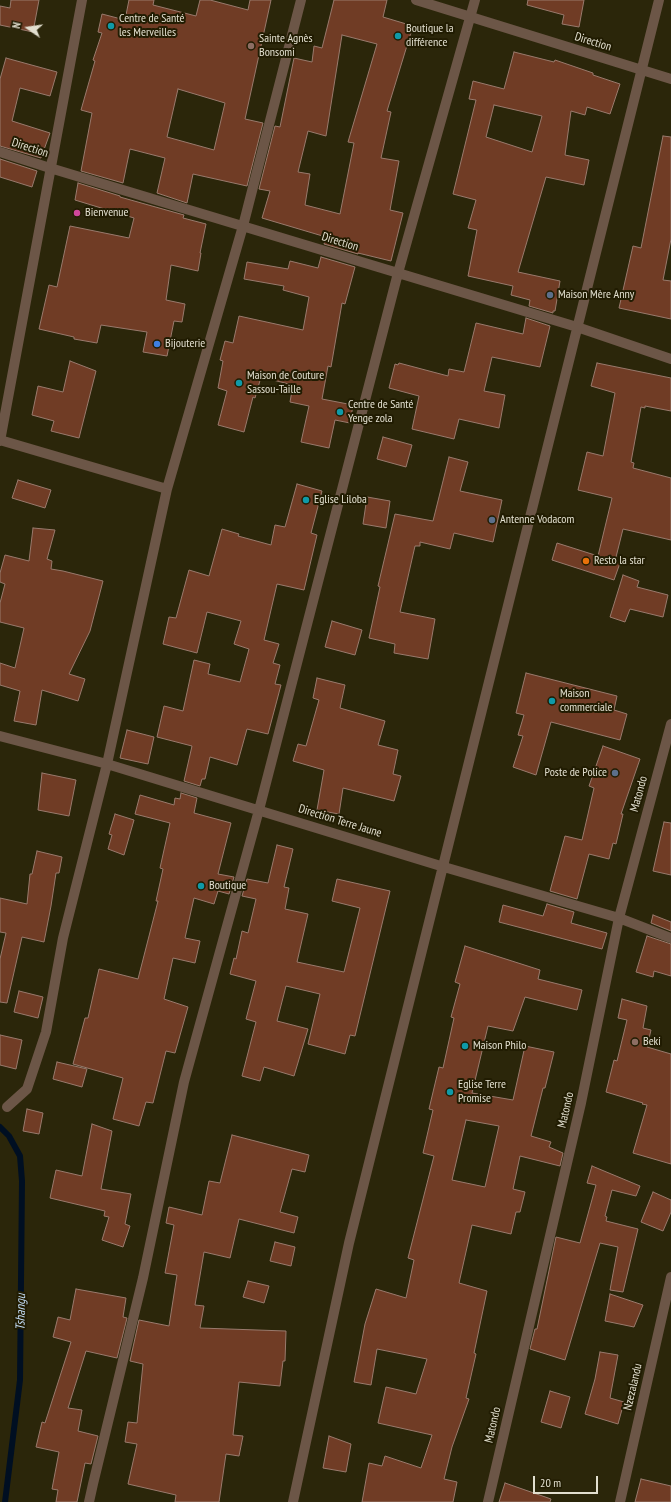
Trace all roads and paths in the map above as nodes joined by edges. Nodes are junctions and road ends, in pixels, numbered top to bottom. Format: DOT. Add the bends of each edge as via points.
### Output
graph roads {
  1 [pos="82,0"];
  2 [pos="301,0"];
  3 [pos="416,0"];
  4 [pos="475,0"];
  5 [pos="659,0"];
  6 [pos="471,17"];
  7 [pos="642,71"];
  8 [pos="671,79"];
  9 [pos="0,152"];
  10 [pos="50,168"];
  11 [pos="243,226"];
  12 [pos="398,273"];
  13 [pos="577,327"];
  14 [pos="671,359"];
  15 [pos="0,440"];
  16 [pos="167,489"];
  17 [pos="671,724"];
  18 [pos="0,736"];
  19 [pos="107,764"];
  20 [pos="259,810"];
  21 [pos="444,867"];
  22 [pos="619,918"];
  23 [pos="671,938"];
  24 [pos="7,1107"];
  25 [pos="671,1278"];
  26 [pos="90,1502"];
  27 [pos="294,1502"];
  28 [pos="488,1502"];
  29 [pos="620,1502"];
  1 -- 10 [label="street"];
  2 -- 11 [label="street"];
  3 -- 6 [label="street, Direction"];
  4 -- 6 [label="street"];
  5 -- 7 [label="street"];
  6 -- 7 [label="street, Direction"];
  6 -- 12 [label="street"];
  7 -- 8 [label="street, Direction"];
  7 -- 13 [label="street"];
  9 -- 10 [label="street, Direction"];
  10 -- 11 [label="street, Direction"];
  10 -- 15 [label="street"];
  11 -- 12 [label="street, Direction"];
  11 -- 16 [label="street"];
  12 -- 13 [label="street, Direction"];
  12 -- 20 [label="street"];
  13 -- 14 [label="street, Direction"];
  13 -- 21 [label="street"];
  15 -- 16 [label="street"];
  16 -- 19 [label="street"];
  17 -- 22 [label="street, Matondo"];
  18 -- 19 [label="street, Direction Terre Jaune"];
  19 -- 20 [label="street, Direction Terre Jaune"];
  19 -- 24 [label="street" via="63,938 46,1032 27,1089"];
  20 -- 21 [label="street, Direction Terre Jaune"];
  20 -- 26 [label="street" via="184,1082 143,1278 94,1476"];
  21 -- 22 [label="street, Direction Terre Jaune"];
  21 -- 27 [label="street" via="349,1243"];
  22 -- 23 [label="street, Direction Terre Jaune"];
  22 -- 28 [label="street, Matondo" via="581,1103"];
  25 -- 29 [label="street, Nzezalandu"];
}
